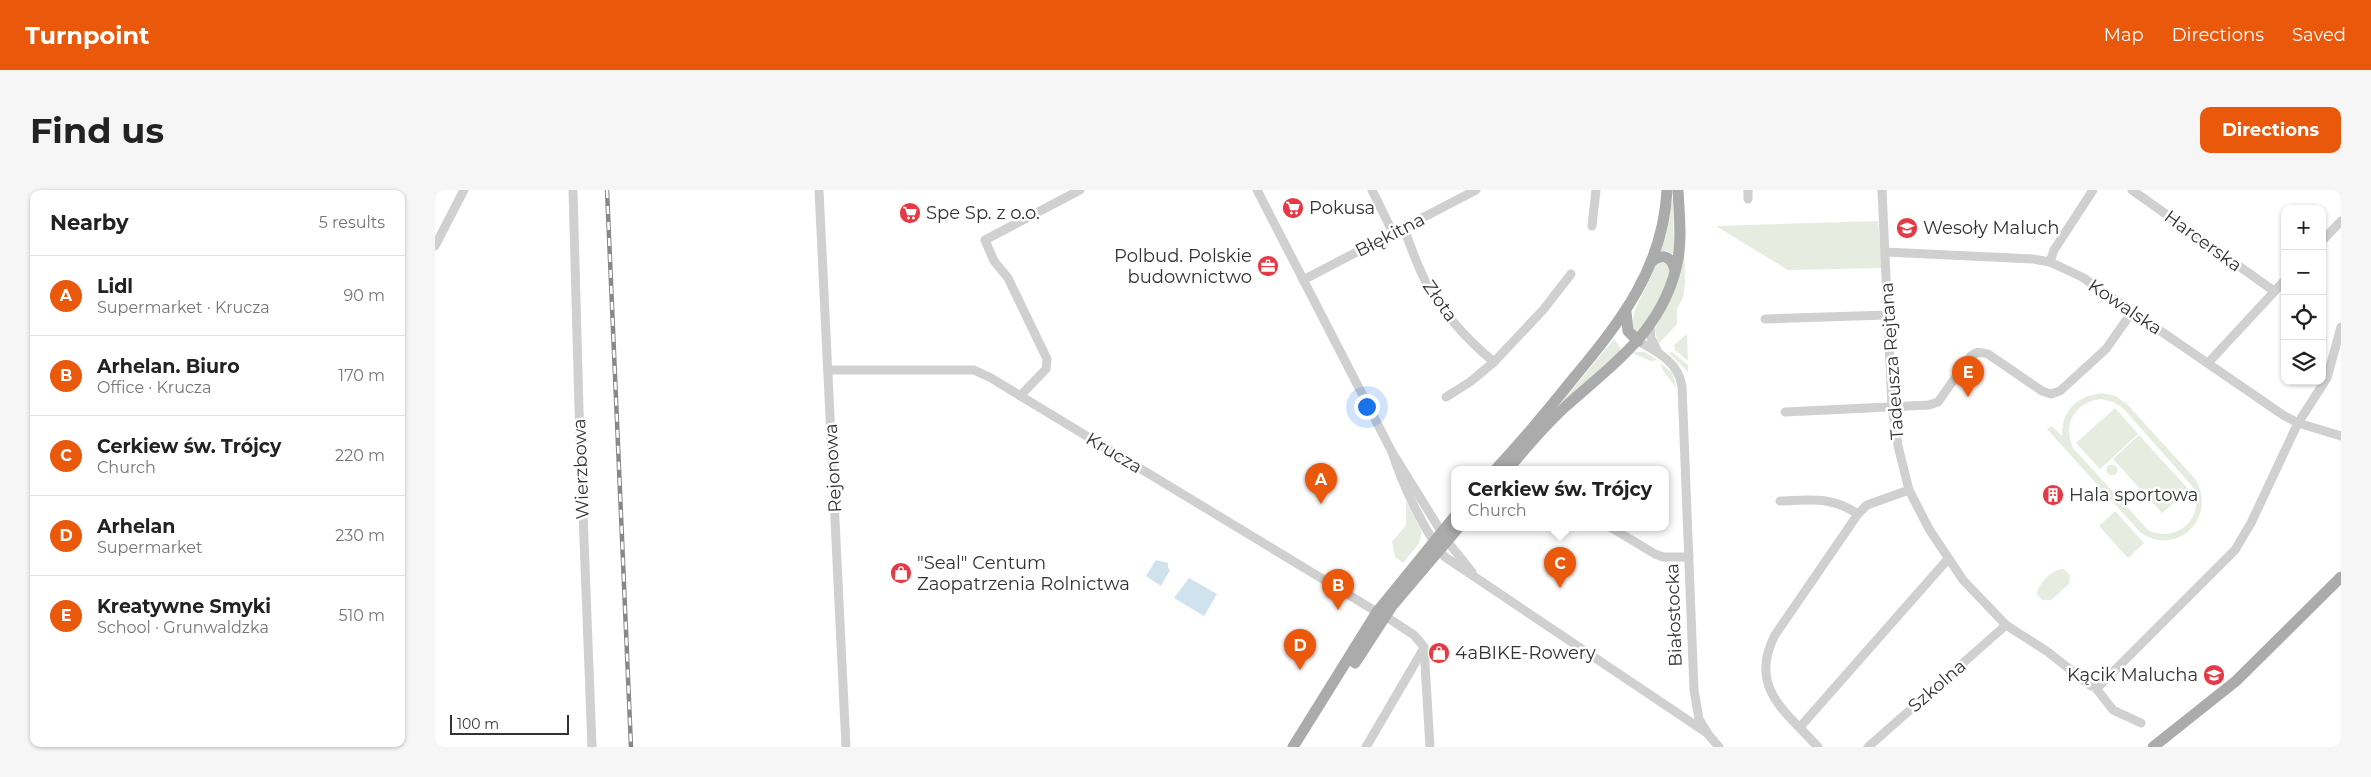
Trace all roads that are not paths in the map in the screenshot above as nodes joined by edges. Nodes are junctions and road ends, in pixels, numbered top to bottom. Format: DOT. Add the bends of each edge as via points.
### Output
graph roads {
  1 [pos="464,190"];
  2 [pos="573,190"];
  3 [pos="819,190"];
  4 [pos="1080,190"];
  5 [pos="1257,190"];
  6 [pos="1372,190"];
  7 [pos="1476,190"];
  8 [pos="1596,190"];
  9 [pos="1667,190"];
  10 [pos="1678,190"];
  11 [pos="1882,190"];
  12 [pos="2093,190"];
  13 [pos="2132,190"];
  14 [pos="2341,222"];
  15 [pos="1592,226"];
  16 [pos="1404,228"];
  17 [pos="1393,233"];
  18 [pos="2326,237"];
  19 [pos="435,246"];
  20 [pos="1885,252"];
  21 [pos="1651,262"];
  22 [pos="2050,262"];
  23 [pos="1675,270"];
  24 [pos="1571,274"];
  25 [pos="1303,280"];
  26 [pos="2281,284"];
  27 [pos="2274,291"];
  28 [pos="1626,312"];
  29 [pos="2132,312"];
  30 [pos="1887,315"];
  31 [pos="1765,319"];
  32 [pos="1650,326"];
  33 [pos="2341,327"];
  34 [pos="1639,341"];
  35 [pos="1658,352"];
  36 [pos="1494,362"];
  37 [pos="2208,363"];
  38 [pos="829,370"];
  39 [pos="1020,396"];
  40 [pos="1446,397"];
  41 [pos="1892,407"];
  42 [pos="1785,412"];
  43 [pos="2298,423"];
  44 [pos="2341,436"];
  45 [pos="1499,466"];
  46 [pos="1511,466"];
  47 [pos="1909,490"];
  48 [pos="1781,501"];
  49 [pos="1858,514"];
  50 [pos="1451,523"];
  51 [pos="1454,531"];
  52 [pos="1617,531"];
  53 [pos="1440,541"];
  54 [pos="1689,557"];
  55 [pos="1947,559"];
  56 [pos="2341,577"];
  57 [pos="1381,614"];
  58 [pos="2006,626"];
  59 [pos="1424,647"];
  60 [pos="2097,687"];
  61 [pos="2141,723"];
  62 [pos="1800,727"];
  63 [pos="1707,733"];
  64 [pos="592,747"];
  65 [pos="846,747"];
  66 [pos="1293,747"];
  67 [pos="1302,747"];
  68 [pos="1366,747"];
  69 [pos="1430,747"];
  70 [pos="1719,747"];
  71 [pos="1818,747"];
  72 [pos="1868,747"];
  73 [pos="2153,747"];
  1 -- 19 [label="street"];
  2 -- 64 [label="street, Wierzbowa"];
  3 -- 38 [label="street, Rejonowa"];
  4 -- 39 [label="street" via="985,240 1008,278 1047,359 1046,369"];
  5 -- 25 [label="street"];
  6 -- 17 [label="street"];
  7 -- 16 [label="street, Błękitna"];
  8 -- 15 [label="street"];
  9 -- 21 [label="main road" via="1662,226"];
  10 -- 23 [label="main road" via="1680,240"];
  11 -- 20 [label="street, Tadeusza Rejtana"];
  12 -- 22 [label="street"];
  13 -- 27 [label="street, Harcerska"];
  14 -- 18 [label="street"];
  16 -- 17 [label="street, Błękitna"];
  16 -- 36 [label="street, Złota" via="1422,274 1445,310 1469,341"];
  17 -- 25 [label="street, Błękitna"];
  20 -- 22 [label="street, Kowalska" via="2009,257"];
  20 -- 30 [label="street, Tadeusza Rejtana"];
  21 -- 23 [label="main road" via="1666,256"];
  21 -- 28 [label="main road"];
  22 -- 29 [label="street, Kowalska" via="2082,277"];
  23 -- 32 [label="main road" via="1666,298"];
  24 -- 36 [label="street" via="1543,310"];
  25 -- 53 [label="street"];
  26 -- 27 [label="street"];
  27 -- 37 [label="street"];
  28 -- 34 [label="main road" via="1628,331"];
  28 -- 45 [label="main road"];
  29 -- 37 [label="street, Kowalska"];
  29 -- 41 [label="street" via="2105,349 2060,391 2051,394 2042,391 1988,354 1980,352 1970,357 1937,402"];
  30 -- 31 [label="street"];
  30 -- 41 [label="street, Tadeusza Rejtana"];
  32 -- 34 [label="main road"];
  32 -- 35 [label="street" via="1651,338"];
  33 -- 43 [label="street" via="2327,378"];
  34 -- 35 [label="street, Białostocka"];
  34 -- 46 [label="main road" via="1549,423"];
  35 -- 54 [label="street, Białostocka" via="1681,375"];
  36 -- 40 [label="street" via="1471,382"];
  37 -- 43 [label="street, Kowalska"];
  38 -- 39 [label="street, Krucza" via="974,370"];
  38 -- 65 [label="street, Rejonowa"];
  39 -- 57 [label="street, Krucza"];
  41 -- 42 [label="street"];
  41 -- 47 [label="street, Tadeusza Rejtana"];
  43 -- 44 [label="street, Kowalska"];
  43 -- 60 [label="street" via="2235,550"];
  47 -- 49 [label="street" via="1867,505"];
  47 -- 55 [label="street, Tadeusza Rejtana"];
  48 -- 49 [label="street" via="1826,500 1842,504"];
  49 -- 62 [label="street" via="1768,648 1765,678 1769,692"];
  50 -- 53 [label="main road"];
  51 -- 53 [label="main road"];
  52 -- 54 [label="street" via="1663,557"];
  53 -- 57 [label="main road"];
  53 -- 63 [label="street" via="1449,561"];
  54 -- 63 [label="street, Białostocka" via="1696,708"];
  55 -- 58 [label="street, Tadeusza Rejtana"];
  55 -- 62 [label="street"];
  56 -- 73 [label="main road" via="2236,681"];
  57 -- 59 [label="street, Krucza" via="1414,635"];
  57 -- 66 [label="main road"];
  57 -- 67 [label="main road"];
  58 -- 60 [label="street, Tadeusza Rejtana" via="2048,652 2091,686"];
  58 -- 72 [label="street, Szkolna"];
  59 -- 68 [label="street"];
  59 -- 69 [label="street"];
  60 -- 61 [label="street, Tadeusza Rejtana" via="2113,710"];
  62 -- 71 [label="street"];
  63 -- 70 [label="street"];
}
